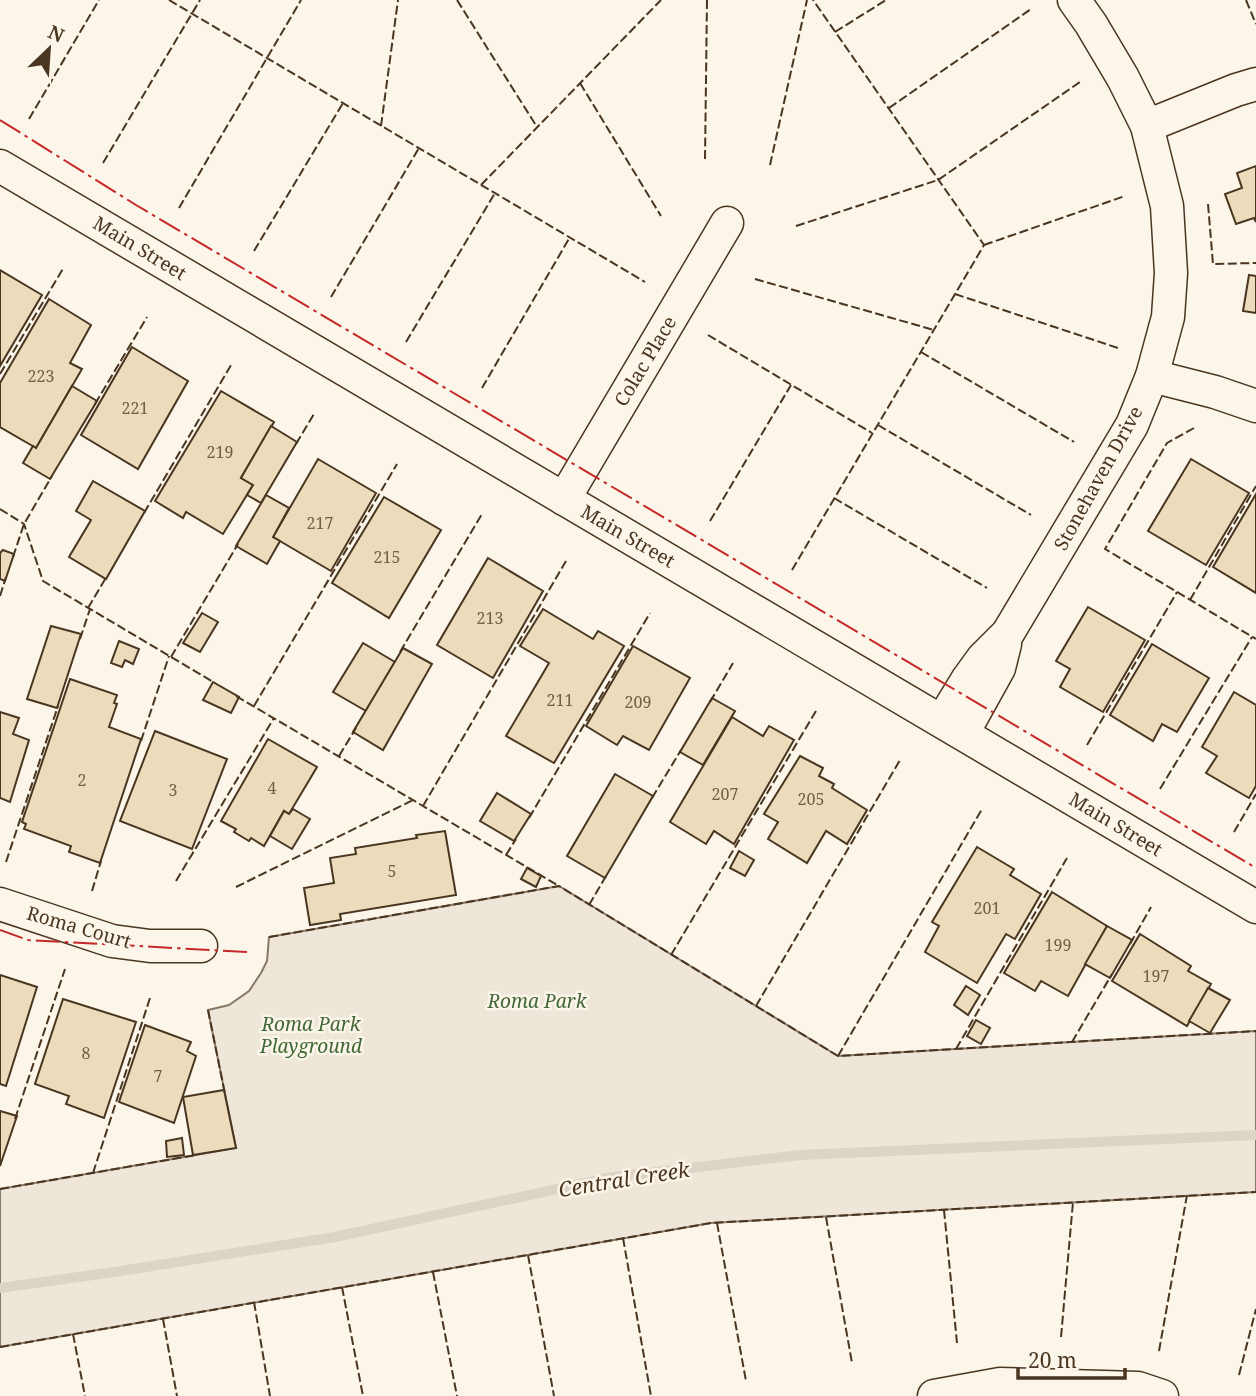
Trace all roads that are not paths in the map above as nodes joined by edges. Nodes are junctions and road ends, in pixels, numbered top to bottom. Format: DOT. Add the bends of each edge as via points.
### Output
graph roads {
  1 [pos="1074,0"];
  2 [pos="1256,84"];
  3 [pos="1147,126"];
  4 [pos="0,166"];
  5 [pos="727,223"];
  6 [pos="1152,376"];
  7 [pos="1256,406"];
  8 [pos="564,499"];
  9 [pos="953,727"];
  10 [pos="0,904"];
  11 [pos="1256,906"];
  12 [pos="201,946"];
  13 [pos="934,1396"];
  14 [pos="1162,1396"];
  1 -- 3 [label="street, Stonehaven Drive"];
  2 -- 3 [label="street"];
  3 -- 6 [label="street, Stonehaven Drive" via="1167,206 1170,250 1168,317"];
  4 -- 8 [label="street, Main Street"];
  5 -- 8 [label="street, Colac Place"];
  6 -- 7 [label="street"];
  6 -- 9 [label="street, Stonehaven Drive" via="1132,425 1008,633 987,692"];
  8 -- 9 [label="street, Main Street"];
  9 -- 11 [label="street, Main Street"];
  10 -- 12 [label="street, Roma Court" via="112,941"];
  13 -- 14 [label="street" via="1000,1384 1138,1388"];
}
